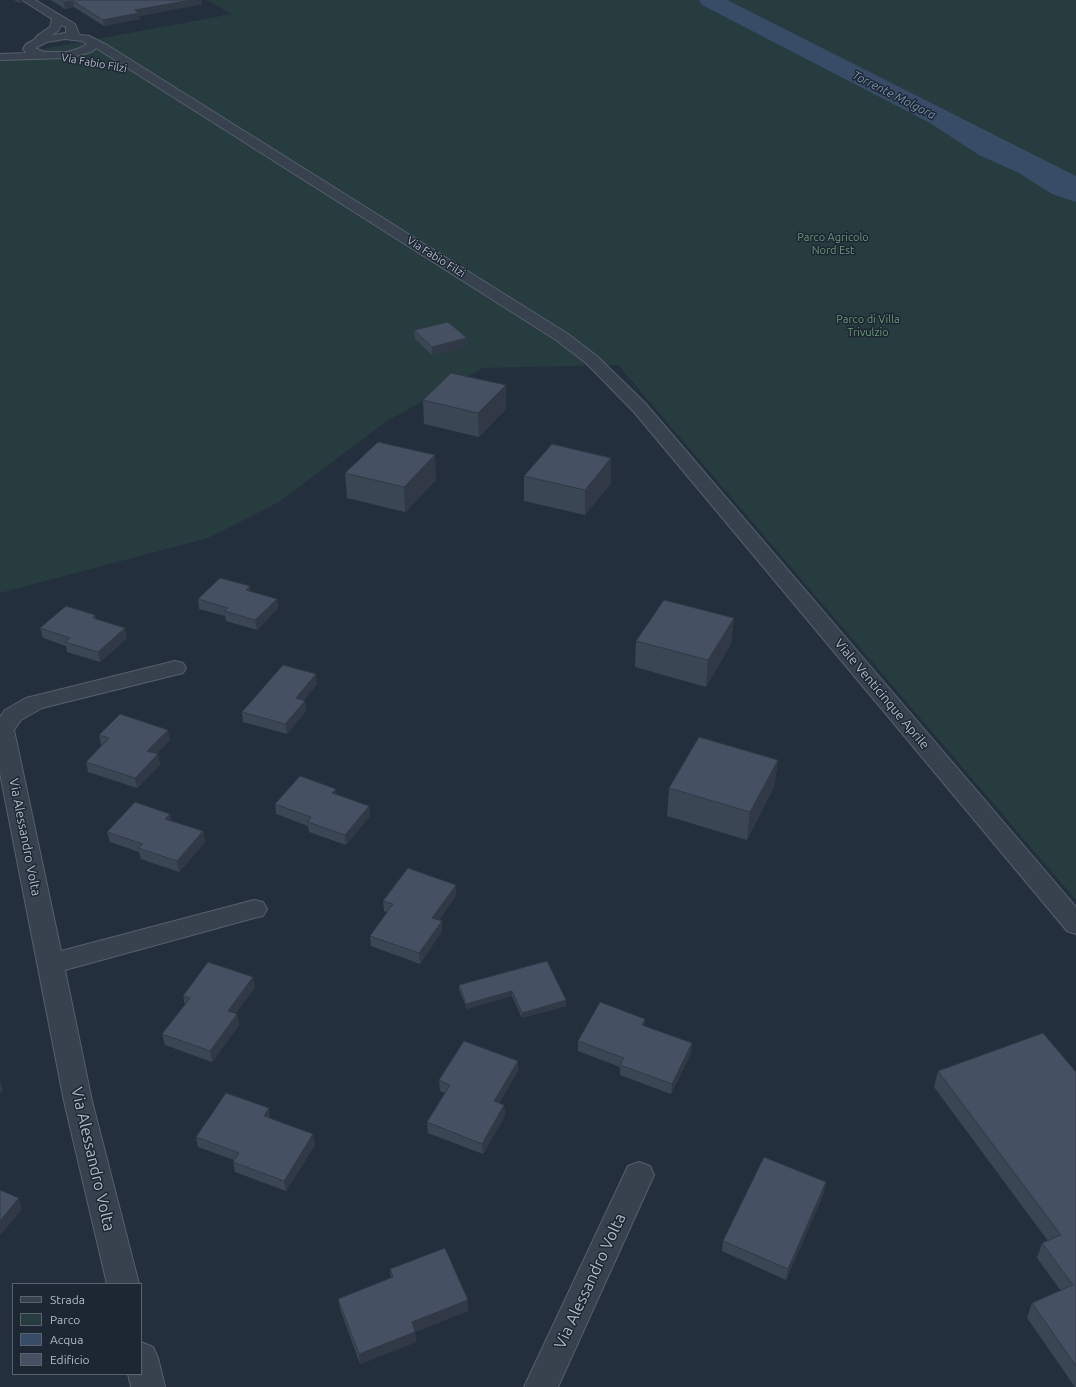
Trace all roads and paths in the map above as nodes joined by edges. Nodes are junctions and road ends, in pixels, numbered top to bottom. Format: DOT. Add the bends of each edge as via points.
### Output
graph roads {
  1 [pos="27,0"];
  2 [pos="57,19"];
  3 [pos="74,37"];
  4 [pos="88,39"];
  5 [pos="40,41"];
  6 [pos="11,45"];
  7 [pos="48,56"];
  8 [pos="0,57"];
  9 [pos="90,61"];
  10 [pos="107,64"];
  11 [pos="157,82"];
  12 [pos="689,465"];
  13 [pos="175,668"];
  14 [pos="254,909"];
  15 [pos="1076,924"];
  16 [pos="50,964"];
  17 [pos="639,1175"];
  18 [pos="123,1283"];
  19 [pos="142,1362"];
  20 [pos="148,1387"];
  21 [pos="541,1387"];
  1 -- 2 [label="street, Via Fabio Filzi"];
  2 -- 3 [label="street, Via Fabio Filzi" via="71,26"];
  2 -- 5 [label="street" via="55,28"];
  3 -- 4 [label="street"];
  3 -- 5 [label="street" via="56,37"];
  4 -- 7 [label="street" via="93,44 87,50 71,55"];
  4 -- 11 [label="street, Via Fabio Filzi"];
  5 -- 6 [label="street"];
  5 -- 7 [label="street" via="31,45 30,50"];
  7 -- 8 [label="street"];
  7 -- 9 [label="street, Via Fabio Filzi"];
  10 -- 11 [label="street, Via Fabio Filzi" via="134,71"];
  11 -- 12 [label="street, Via Fabio Filzi" via="562,337 618,384"];
  12 -- 15 [label="street, Viale Venticinque Aprile"];
  13 -- 16 [label="street, Via Alessandro Volta" via="34,702 13,716 3,730"];
  14 -- 16 [label="street"];
  16 -- 18 [label="street, Via Alessandro Volta" via="78,1101"];
  17 -- 21 [label="street, Via Alessandro Volta"];
  19 -- 20 [label="street"];
}
